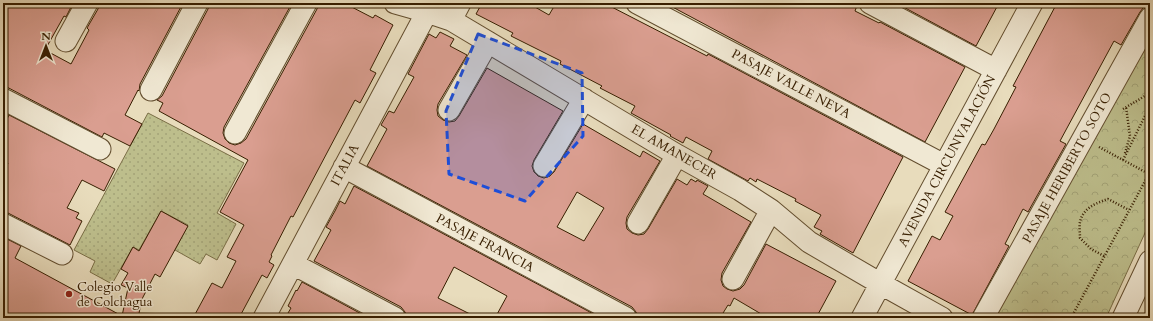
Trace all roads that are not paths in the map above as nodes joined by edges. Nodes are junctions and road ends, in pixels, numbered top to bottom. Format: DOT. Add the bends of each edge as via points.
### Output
graph roads {
  1 [pos="87,3"];
  2 [pos="197,3"];
  3 [pos="306,3"];
  4 [pos="395,3"];
  5 [pos="637,3"];
  6 [pos="1032,3"];
  7 [pos="876,4"];
  8 [pos="427,12"];
  9 [pos="455,12"];
  10 [pos="1150,18"];
  11 [pos="66,41"];
  12 [pos="488,42"];
  13 [pos="996,70"];
  14 [pos="151,90"];
  15 [pos="3,99"];
  16 [pos="584,99"];
  17 [pos="449,110"];
  18 [pos="235,134"];
  19 [pos="100,149"];
  20 [pos="677,155"];
  21 [pos="944,165"];
  22 [pos="544,166"];
  23 [pos="344,167"];
  24 [pos="771,210"];
  25 [pos="638,223"];
  26 [pos="3,224"];
  27 [pos="62,254"];
  28 [pos="1150,261"];
  29 [pos="293,264"];
  30 [pos="733,279"];
  31 [pos="880,284"];
  32 [pos="264,318"];
  33 [pos="395,318"];
  34 [pos="626,318"];
  35 [pos="862,318"];
  36 [pos="942,318"];
  37 [pos="983,318"];
  38 [pos="1123,318"];
  1 -- 11 [label="street"];
  2 -- 14 [label="street"];
  3 -- 18 [label="street"];
  4 -- 8 [label="street, EL AMANECER"];
  5 -- 21 [label="street, PASAJE VALLE NEVA"];
  6 -- 13 [label="street, AVENIDA CIRCUNVALACIÓN"];
  7 -- 13 [label="street"];
  8 -- 9 [label="street, EL AMANECER"];
  8 -- 23 [label="street, ITALIA"];
  9 -- 12 [label="street, EL AMANECER"];
  10 -- 37 [label="street, PASAJE HERIBERTO SOTO"];
  12 -- 16 [label="street, EL AMANECER"];
  12 -- 17 [label="street"];
  13 -- 21 [label="street, AVENIDA CIRCUNVALACIÓN"];
  15 -- 19 [label="street"];
  16 -- 20 [label="street, EL AMANECER"];
  16 -- 22 [label="street"];
  20 -- 24 [label="street, EL AMANECER"];
  20 -- 25 [label="street"];
  21 -- 31 [label="street, AVENIDA CIRCUNVALACIÓN"];
  23 -- 29 [label="street, ITALIA"];
  23 -- 34 [label="street, PASAJE FRANCIA"];
  24 -- 30 [label="street"];
  24 -- 31 [label="street, EL AMANECER" via="809,242"];
  26 -- 27 [label="street"];
  28 -- 38 [label="street"];
  29 -- 32 [label="street, ITALIA"];
  29 -- 33 [label="street"];
  31 -- 35 [label="street, AVENIDA CIRCUNVALACIÓN"];
  31 -- 36 [label="street, EL AMANECER"];
}
